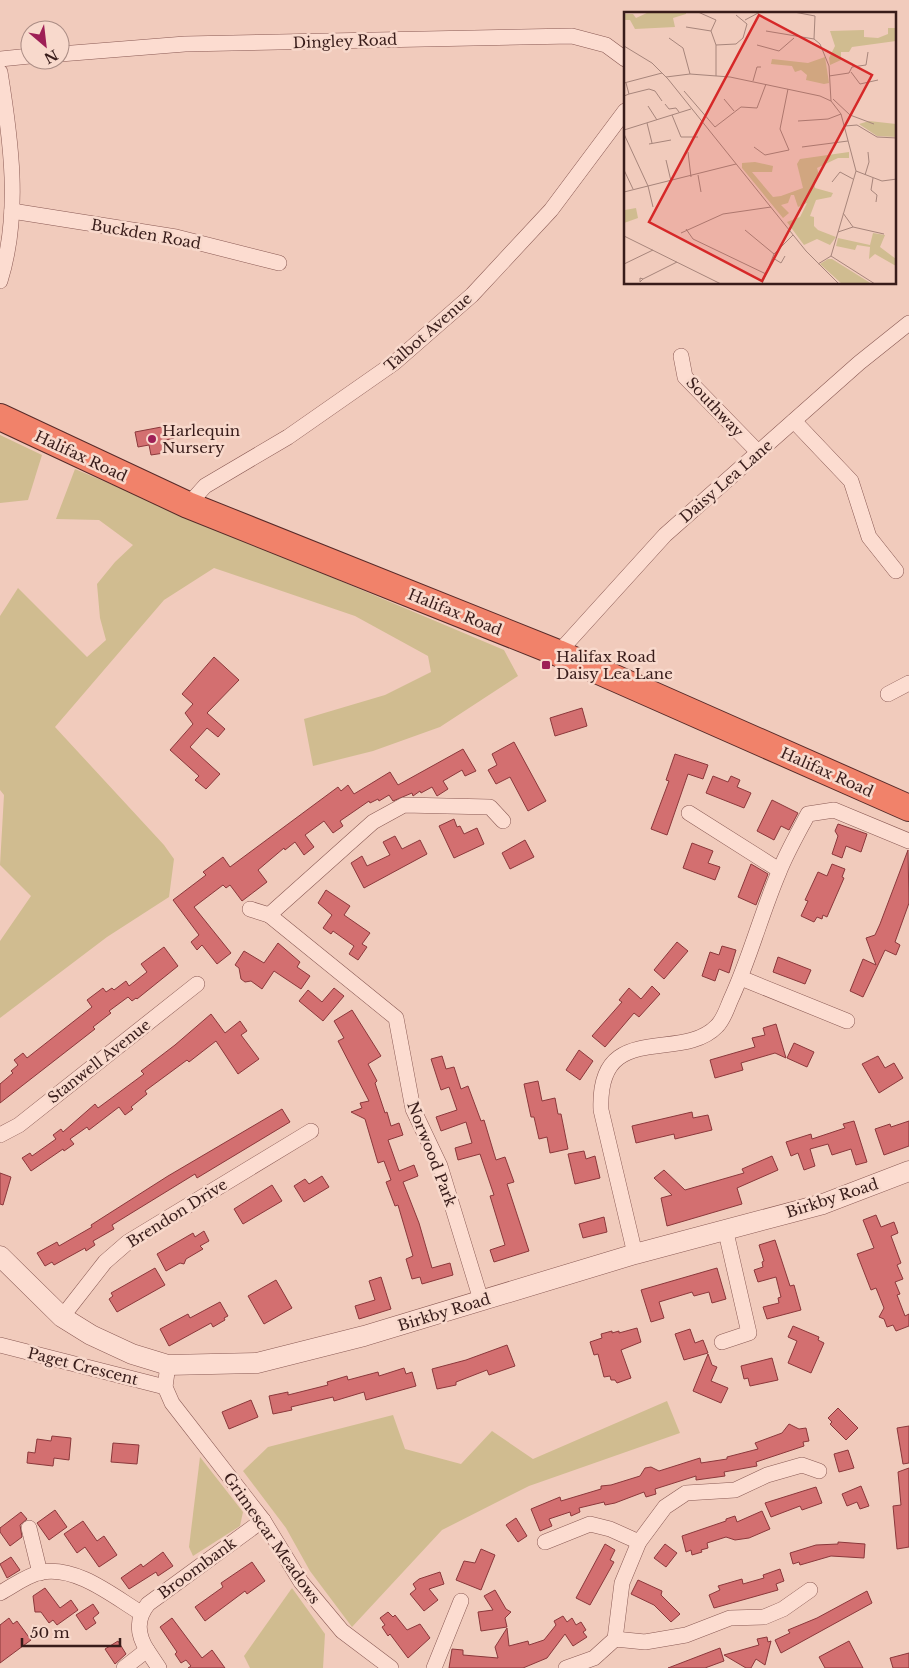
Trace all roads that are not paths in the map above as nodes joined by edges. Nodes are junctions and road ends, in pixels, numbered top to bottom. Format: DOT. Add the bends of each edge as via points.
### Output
graph roads {
  1 [pos="70,53"];
  2 [pos="20,57"];
  3 [pos="624,58"];
  4 [pos="0,59"];
  5 [pos="0,72"];
  6 [pos="624,112"];
  7 [pos="6,184"];
  8 [pos="12,211"];
  9 [pos="279,263"];
  10 [pos="0,280"];
  11 [pos="908,325"];
  12 [pos="681,356"];
  13 [pos="0,417"];
  14 [pos="794,421"];
  15 [pos="758,452"];
  16 [pos="188,505"];
  17 [pos="896,571"];
  18 [pos="558,653"];
  19 [pos="909,683"];
  20 [pos="888,694"];
  21 [pos="909,808"];
  22 [pos="689,813"];
  23 [pos="503,821"];
  24 [pos="909,841"];
  25 [pos="779,870"];
  26 [pos="250,909"];
  27 [pos="269,914"];
  28 [pos="741,978"];
  29 [pos="196,984"];
  30 [pos="847,1021"];
  31 [pos="312,1131"];
  32 [pos="0,1135"];
  33 [pos="909,1171"];
  34 [pos="724,1228"];
  35 [pos="635,1254"];
  36 [pos="0,1256"];
  37 [pos="481,1300"];
  38 [pos="62,1317"];
  39 [pos="722,1342"];
  40 [pos="0,1346"];
  41 [pos="168,1365"];
  42 [pos="165,1386"];
  43 [pos="819,1471"];
  44 [pos="263,1520"];
  45 [pos="29,1528"];
  46 [pos="545,1542"];
  47 [pos="639,1542"];
  48 [pos="40,1572"];
  49 [pos="810,1590"];
  50 [pos="0,1593"];
  51 [pos="461,1601"];
  52 [pos="141,1613"];
  53 [pos="615,1639"];
  54 [pos="147,1650"];
  55 [pos="124,1668"];
  56 [pos="159,1668"];
  57 [pos="391,1668"];
  58 [pos="434,1668"];
  59 [pos="566,1668"];
  1 -- 3 [label="street, Dingley Road" via="185,44 572,36 606,46"];
  2 -- 4 [label="street"];
  5 -- 7 [label="street" via="10,134"];
  6 -- 16 [label="street, Talbot Avenue" via="551,210 472,294 394,363 288,437 205,486"];
  7 -- 8 [label="street"];
  8 -- 9 [label="street, Buckden Road" via="176,237"];
  8 -- 10 [label="street"];
  11 -- 14 [label="street, Daisy Lea Lane"];
  12 -- 15 [label="street, Southway" via="685,377"];
  13 -- 16 [label="highway, Halifax Road"];
  14 -- 15 [label="street, Daisy Lea Lane"];
  14 -- 17 [label="street" via="851,481 869,537"];
  15 -- 18 [label="street, Daisy Lea Lane" via="665,535"];
  16 -- 18 [label="highway, Halifax Road"];
  18 -- 21 [label="highway, Halifax Road"];
  19 -- 20 [label="street"];
  22 -- 25 [label="street"];
  23 -- 27 [label="street" via="490,807 404,805 372,822"];
  24 -- 25 [label="street" via="834,810 808,814"];
  25 -- 28 [label="street"];
  26 -- 27 [label="street, Norwood Park"];
  27 -- 37 [label="street, Norwood Park" via="396,1018 413,1109 440,1166"];
  28 -- 30 [label="street"];
  28 -- 35 [label="street" via="717,1026 696,1038 629,1052 617,1060 606,1074 600,1090 600,1110"];
  29 -- 32 [label="street, Stanwell Avenue" via="19,1125"];
  31 -- 38 [label="street, Brendon Drive" via="128,1242 105,1262"];
  33 -- 34 [label="street, Birkby Road" via="823,1204"];
  34 -- 35 [label="street, Birkby Road"];
  34 -- 39 [label="street" via="749,1333"];
  35 -- 37 [label="street, Birkby Road"];
  36 -- 38 [label="street, Birkby Road"];
  37 -- 41 [label="street, Birkby Road" via="364,1336 257,1363"];
  38 -- 41 [label="street, Birkby Road" via="132,1354"];
  40 -- 42 [label="street, Paget Crescent"];
  41 -- 42 [label="street"];
  42 -- 44 [label="street, Grimescar Meadows" via="180,1415"];
  43 -- 47 [label="street" via="802,1465 767,1475 735,1490 686,1494 665,1506"];
  44 -- 52 [label="street, Broombank" via="148,1604"];
  44 -- 57 [label="street, Grimescar Meadows" via="301,1582 342,1631"];
  45 -- 48 [label="street"];
  46 -- 47 [label="street" via="590,1524"];
  47 -- 53 [label="street" via="622,1583"];
  48 -- 50 [label="street"];
  48 -- 52 [label="street" via="55,1571 88,1581"];
  49 -- 53 [label="street" via="782,1610 764,1616 730,1618 686,1635 645,1642"];
  51 -- 58 [label="street"];
  52 -- 54 [label="street" via="138,1626"];
  53 -- 59 [label="street" via="594,1658"];
  54 -- 55 [label="street"];
  54 -- 56 [label="street"];
}
